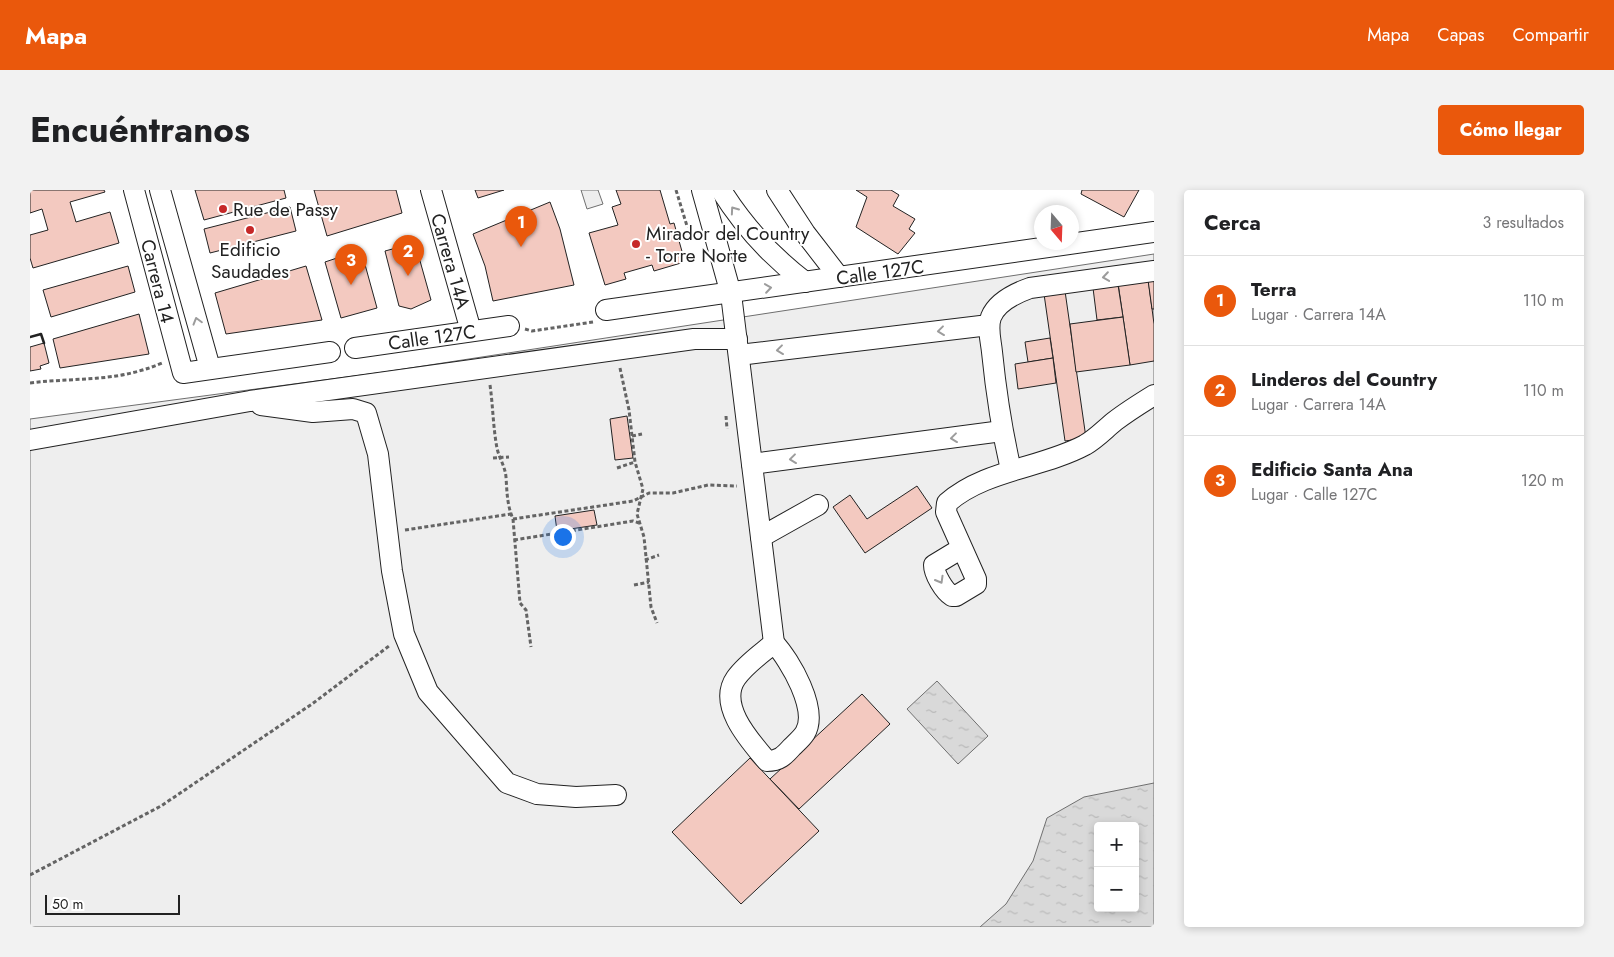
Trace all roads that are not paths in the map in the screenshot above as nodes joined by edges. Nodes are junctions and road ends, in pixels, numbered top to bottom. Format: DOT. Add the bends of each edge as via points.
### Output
graph roads {
  1 [pos="134,190"];
  2 [pos="160,190"];
  3 [pos="431,190"];
  4 [pos="702,190"];
  5 [pos="721,190"];
  6 [pos="777,190"];
  7 [pos="1154,232"];
  8 [pos="1154,270"];
  9 [pos="839,277"];
  10 [pos="805,282"];
  11 [pos="731,294"];
  12 [pos="602,315"];
  13 [pos="989,325"];
  14 [pos="514,327"];
  15 [pos="471,332"];
  16 [pos="738,347"];
  17 [pos="355,348"];
  18 [pos="330,352"];
  19 [pos="210,368"];
  20 [pos="1154,395"];
  21 [pos="250,401"];
  22 [pos="1002,431"];
  23 [pos="30,440"];
  24 [pos="752,464"];
  25 [pos="1011,470"];
  26 [pos="818,505"];
  27 [pos="761,537"];
  28 [pos="962,548"];
  29 [pos="774,643"];
  30 [pos="616,795"];
  1 -- 19 [label="street, Carrera 14" via="180,363"];
  19 -- 2 [label="street, Carrera 14, one-way"];
  3 -- 15 [label="street, Carrera 14A"];
  4 -- 11 [label="street"];
  10 -- 5 [label="street, one-way" via="770,254 734,212"];
  6 -- 9 [label="street"];
  7 -- 9 [label="street, Calle 127C"];
  8 -- 13 [label="street, one-way" via="1030,288 1000,305"];
  9 -- 10 [label="street, Calle 127C"];
  11 -- 10 [label="street, Calle 127C, one-way"];
  11 -- 12 [label="street, Calle 127C"];
  11 -- 16 [label="street"];
  13 -- 16 [label="street, one-way"];
  13 -- 22 [label="street"];
  14 -- 15 [label="street, Calle 127C"];
  15 -- 17 [label="street, Calle 127C"];
  16 -- 21 [label="street" via="694,339"];
  16 -- 24 [label="street"];
  18 -- 19 [label="street"];
  20 -- 25 [label="street" via="1085,445 1028,468"];
  21 -- 23 [label="street"];
  21 -- 30 [label="street" via="266,407 312,412 354,409 366,413 378,454 392,571 404,634 428,692 507,783 537,794 576,797"];
  22 -- 24 [label="street, one-way"];
  22 -- 25 [label="street"];
  24 -- 27 [label="street"];
  25 -- 28 [label="street" via="956,495 947,503 946,512"];
  26 -- 27 [label="street"];
  27 -- 29 [label="street"];
  29 -- 29 [label="street" via="734,680 732,697 735,713 746,736 767,760 776,761 806,733 809,714 793,667"];
}
